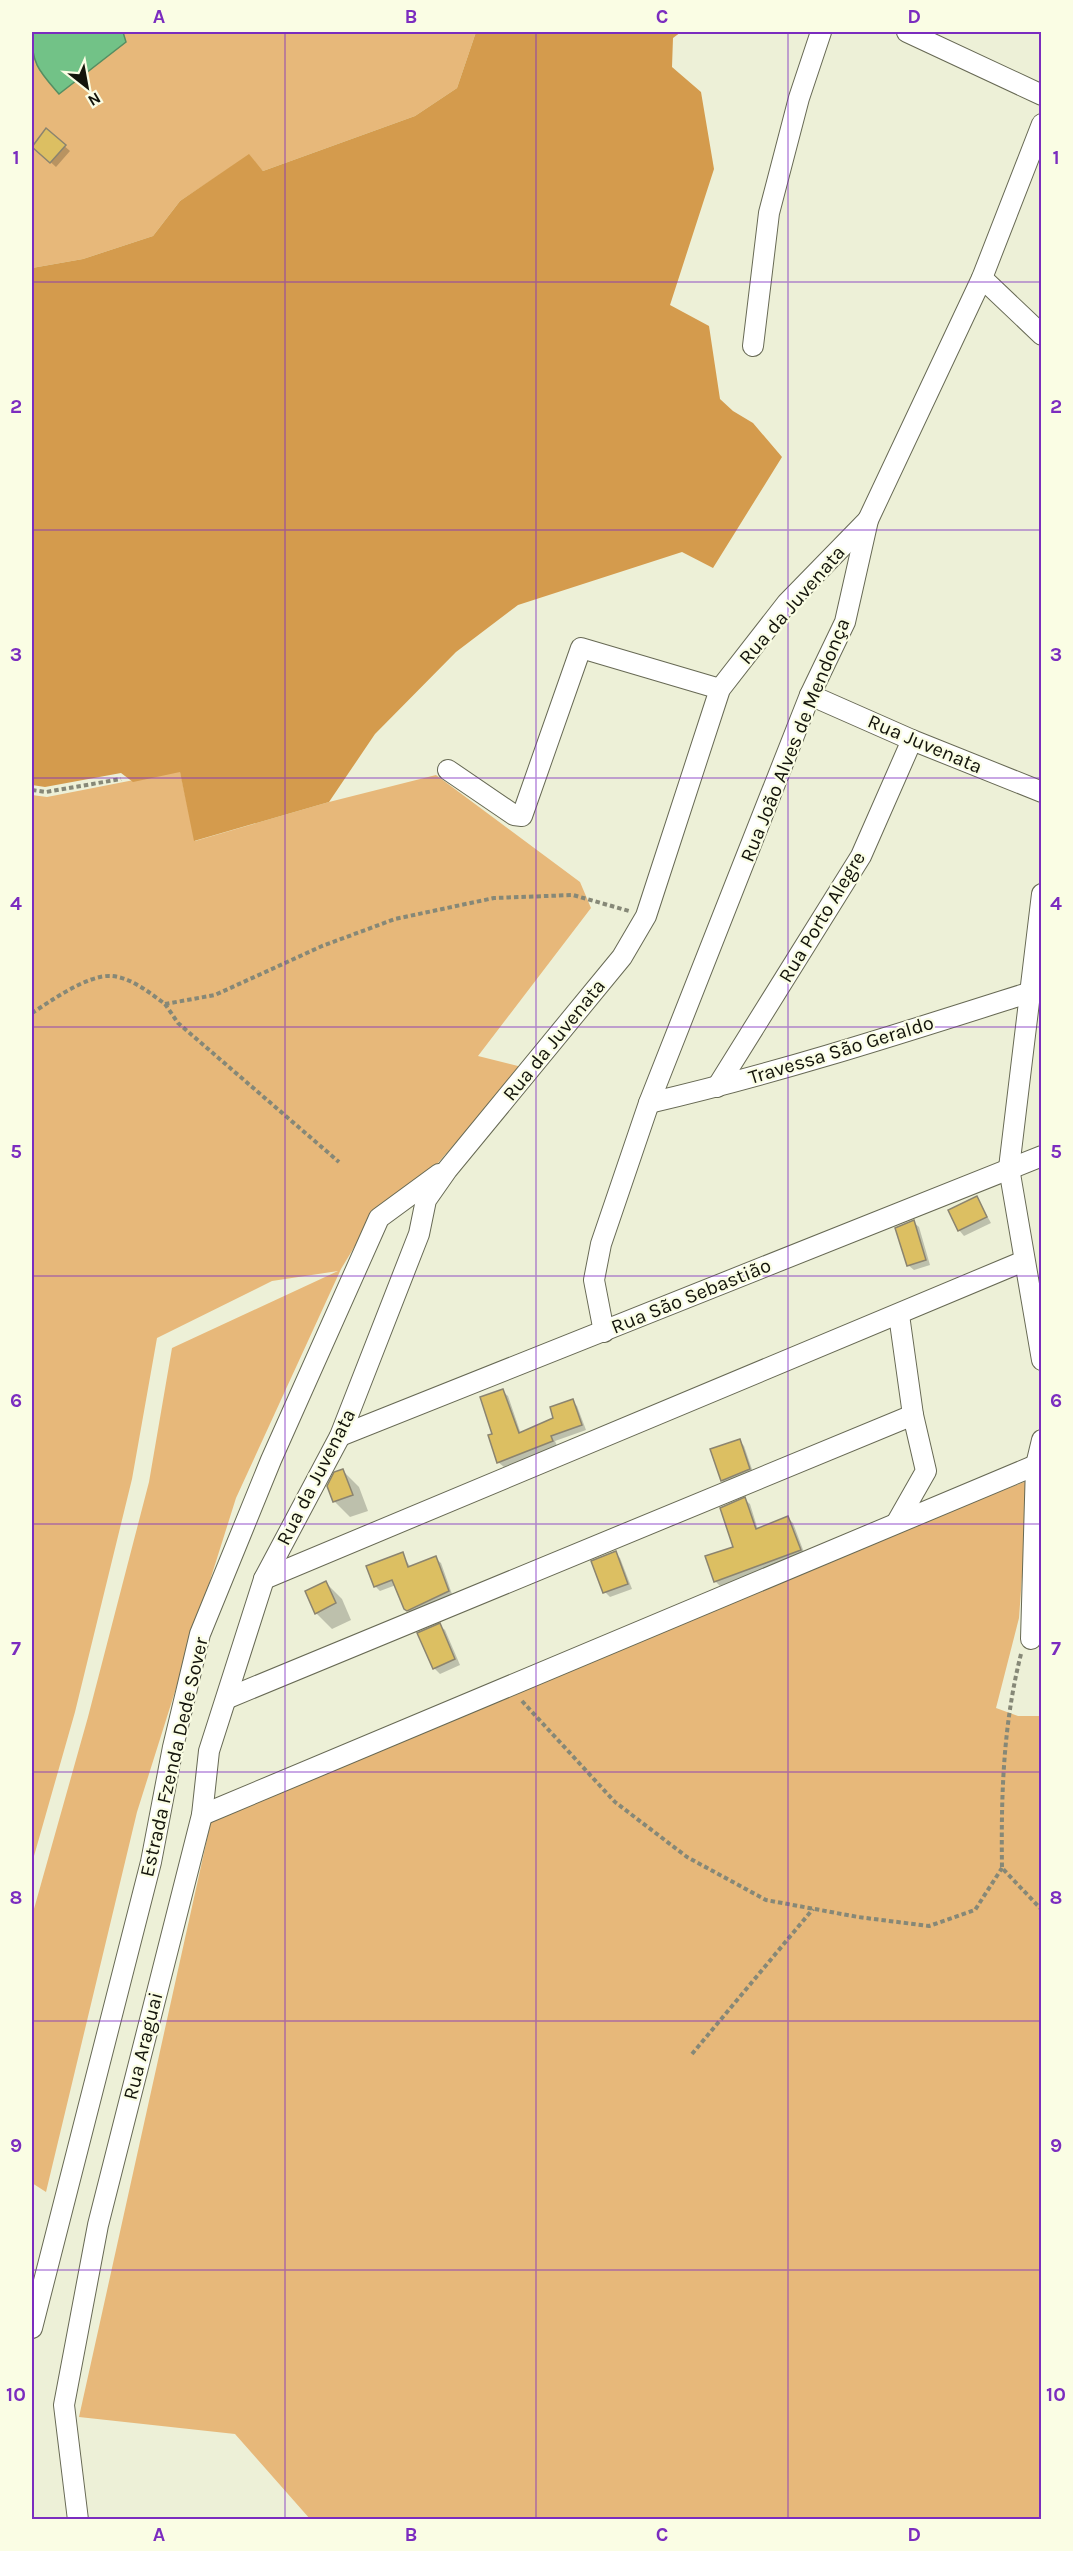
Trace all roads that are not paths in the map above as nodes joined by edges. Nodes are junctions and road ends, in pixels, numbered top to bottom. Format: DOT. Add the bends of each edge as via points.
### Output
graph roads {
  1 [pos="821,32"];
  2 [pos="907,32"];
  3 [pos="1041,95"];
  4 [pos="1041,124"];
  5 [pos="982,278"];
  6 [pos="1041,335"];
  7 [pos="753,346"];
  8 [pos="868,520"];
  9 [pos="720,689"];
  10 [pos="810,695"];
  11 [pos="912,740"];
  12 [pos="448,770"];
  13 [pos="1041,792"];
  14 [pos="1041,894"];
  15 [pos="1037,971"];
  16 [pos="1031,992"];
  17 [pos="717,1087"];
  18 [pos="649,1103"];
  19 [pos="1041,1156"];
  20 [pos="1009,1168"];
  21 [pos="447,1170"];
  22 [pos="1024,1261"];
  23 [pos="899,1315"];
  24 [pos="603,1332"];
  25 [pos="1041,1360"];
  26 [pos="913,1415"];
  27 [pos="340,1436"];
  28 [pos="1041,1440"];
  29 [pos="1036,1465"];
  30 [pos="897,1522"];
  31 [pos="264,1579"];
  32 [pos="1038,1638"];
  33 [pos="228,1698"];
  34 [pos="201,1815"];
  35 [pos="32,2328"];
  36 [pos="78,2520"];
  1 -- 7 [label="street" via="769,213"];
  2 -- 3 [label="street"];
  4 -- 5 [label="street, Rua João Alves de Mendonça"];
  5 -- 6 [label="street"];
  5 -- 8 [label="street, Rua João Alves de Mendonça"];
  8 -- 9 [label="street, Rua da Juvenata" via="787,603"];
  8 -- 10 [label="street, Rua João Alves de Mendonça" via="845,622"];
  9 -- 12 [label="street" via="581,648 522,816 514,815"];
  9 -- 21 [label="street, Rua da Juvenata" via="646,916 622,957"];
  10 -- 11 [label="street, Rua Juvenata"];
  10 -- 18 [label="street, Rua João Alves de Mendonça"];
  11 -- 13 [label="street, Rua Juvenata"];
  11 -- 17 [label="street, Rua Porto Alegre" via="861,856"];
  14 -- 15 [label="street"];
  15 -- 16 [label="street"];
  16 -- 17 [label="street, Travessa São Geraldo"];
  16 -- 20 [label="street"];
  17 -- 18 [label="street, Travessa São Geraldo"];
  18 -- 24 [label="street, Rua João Alves de Mendonça" via="601,1244 594,1281"];
  19 -- 20 [label="street, Rua São Sebastião"];
  20 -- 22 [label="street"];
  20 -- 24 [label="street, Rua São Sebastião"];
  21 -- 27 [label="street, Rua da Juvenata" via="426,1200 419,1234"];
  21 -- 35 [label="street, Estrada Fzenda Dede Sover" via="379,1218 271,1460 200,1634 151,1862"];
  22 -- 23 [label="street"];
  22 -- 25 [label="street"];
  23 -- 26 [label="street"];
  23 -- 31 [label="street"];
  24 -- 27 [label="street, Rua São Sebastião"];
  26 -- 30 [label="street" via="926,1471"];
  26 -- 33 [label="street"];
  27 -- 31 [label="street, Rua da Juvenata"];
  28 -- 29 [label="street"];
  29 -- 30 [label="street"];
  29 -- 32 [label="street"];
  30 -- 34 [label="street"];
  31 -- 33 [label="street, Rua Araguai"];
  33 -- 34 [label="street, Rua Araguai" via="209,1751"];
  34 -- 36 [label="street, Rua Araguai" via="98,2225 64,2405"];
}
